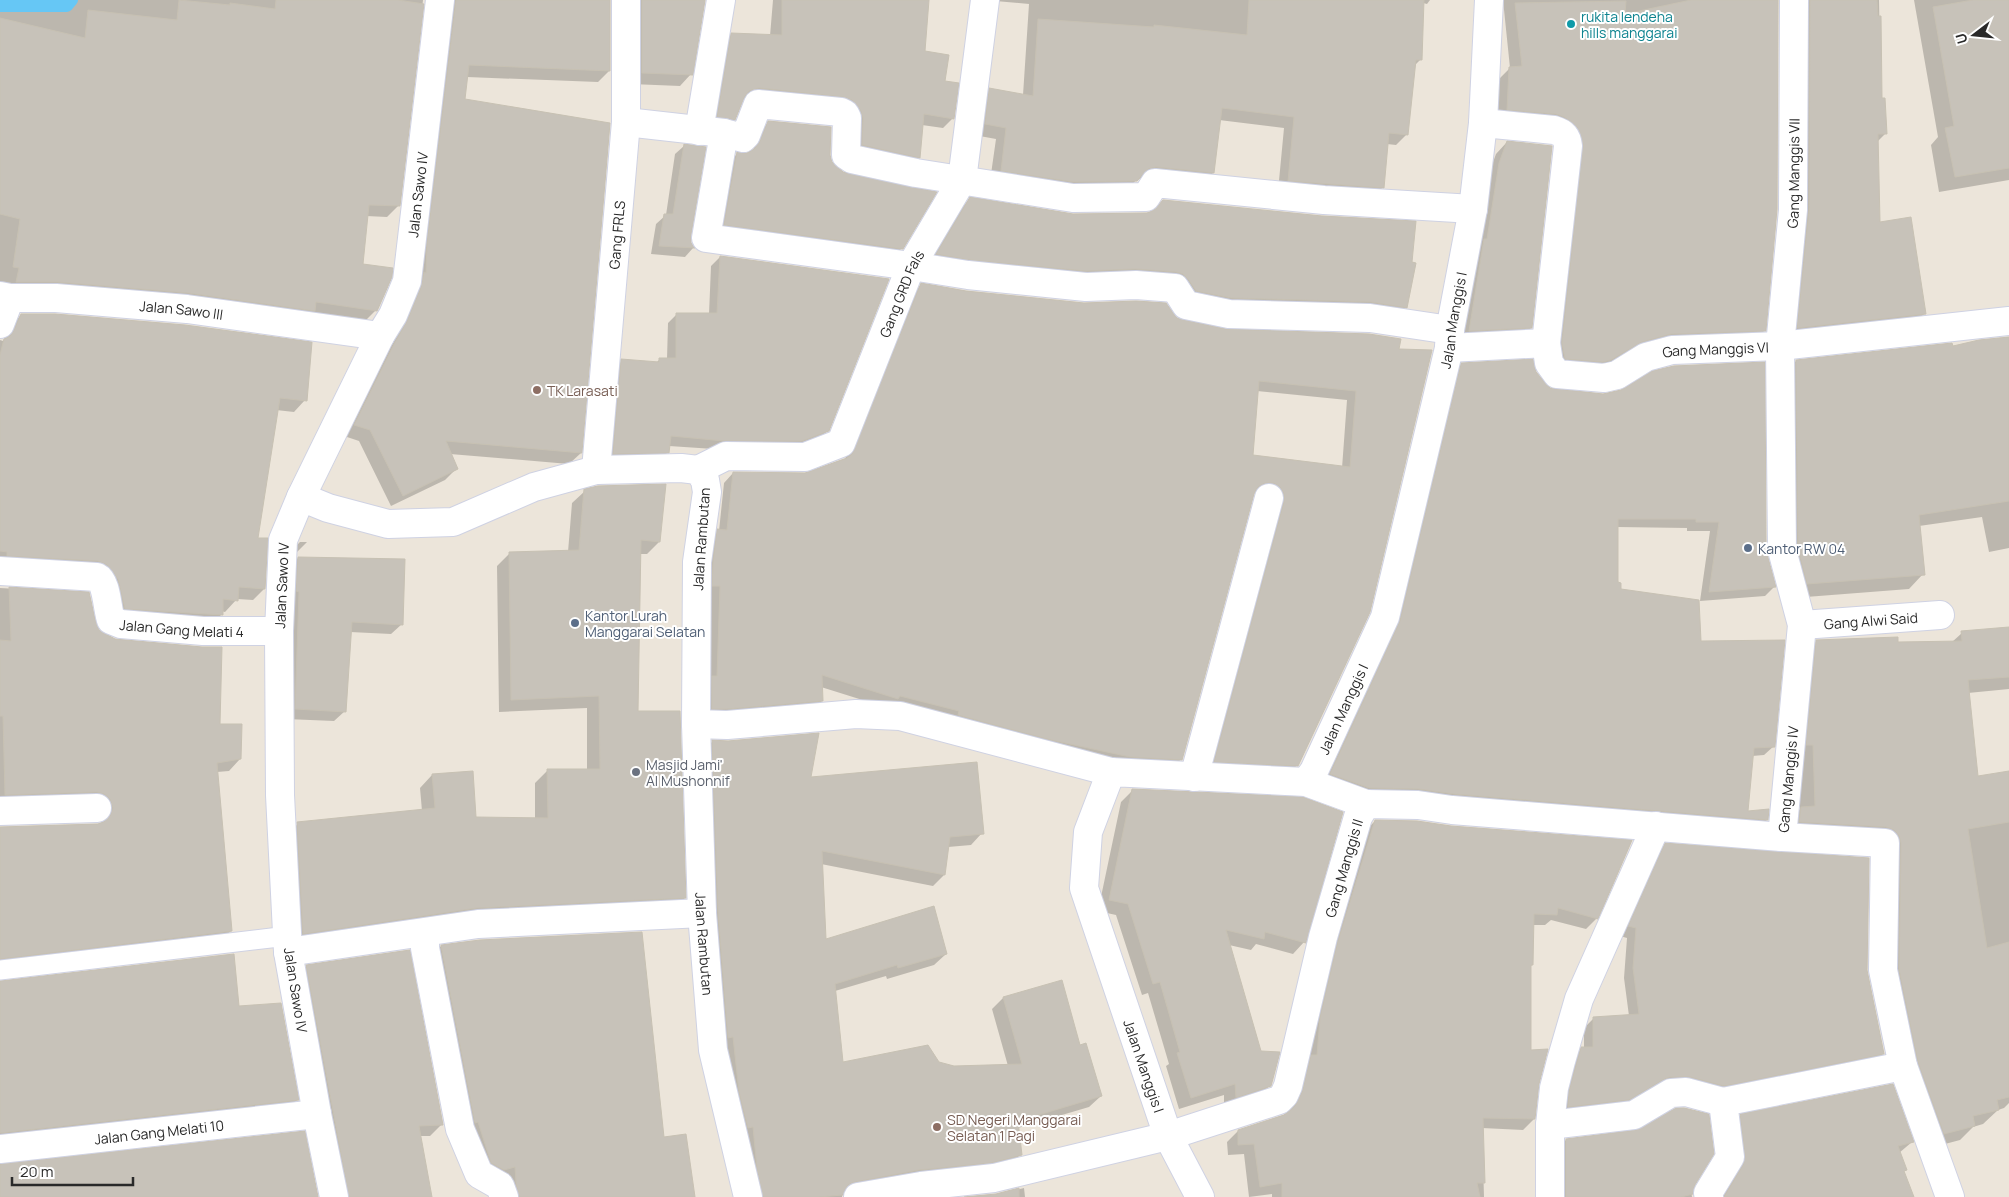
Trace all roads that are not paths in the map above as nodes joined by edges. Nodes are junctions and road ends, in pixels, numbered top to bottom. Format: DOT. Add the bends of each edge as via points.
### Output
graph roads {
  1 [pos="440,0"];
  2 [pos="626,0"];
  3 [pos="721,0"];
  4 [pos="985,0"];
  5 [pos="1489,0"];
  6 [pos="1794,0"];
  7 [pos="626,122"];
  8 [pos="1483,122"];
  9 [pos="711,132"];
  10 [pos="962,180"];
  11 [pos="1473,209"];
  12 [pos="911,266"];
  13 [pos="5,297"];
  14 [pos="2009,321"];
  15 [pos="0,324"];
  16 [pos="380,336"];
  17 [pos="1450,339"];
  18 [pos="1546,343"];
  19 [pos="1780,346"];
  20 [pos="596,470"];
  21 [pos="698,470"];
  22 [pos="301,497"];
  23 [pos="1269,498"];
  24 [pos="0,571"];
  25 [pos="1940,615"];
  26 [pos="1802,626"];
  27 [pos="278,631"];
  28 [pos="696,724"];
  29 [pos="1111,772"];
  30 [pos="1194,777"];
  31 [pos="1306,782"];
  32 [pos="1366,804"];
  33 [pos="97,808"];
  34 [pos="0,811"];
  35 [pos="1656,826"];
  36 [pos="1782,838"];
  37 [pos="702,913"];
  38 [pos="425,933"];
  39 [pos="288,944"];
  40 [pos="0,970"];
  41 [pos="1903,1066"];
  42 [pos="1723,1102"];
  43 [pos="317,1114"];
  44 [pos="1550,1125"];
  45 [pos="1168,1136"];
  46 [pos="0,1149"];
  47 [pos="334,1197"];
  48 [pos="504,1197"];
  49 [pos="748,1197"];
  50 [pos="858,1197"];
  51 [pos="1200,1197"];
  52 [pos="1550,1197"];
  53 [pos="1709,1197"];
  54 [pos="1950,1197"];
  1 -- 16 [label="street, Jalan Sawo IV" via="407,281"];
  2 -- 7 [label="street, Gang FRLS"];
  3 -- 9 [label="street"];
  4 -- 10 [label="street, Gang GRD Fals"];
  5 -- 8 [label="street, Jalan Manggis I"];
  6 -- 19 [label="street, Gang Manggis VII" via="1793,210"];
  7 -- 9 [label="street"];
  7 -- 20 [label="street, Gang FRLS"];
  8 -- 11 [label="street, Jalan Manggis I"];
  8 -- 18 [label="street" via="1554,130 1567,138"];
  9 -- 10 [label="street" via="744,137 758,104 841,112 847,118 846,155 852,159"];
  9 -- 12 [label="street" via="706,238"];
  10 -- 11 [label="street" via="1073,198 1146,197 1155,183 1324,200"];
  10 -- 12 [label="street, Gang GRD Fals"];
  11 -- 17 [label="street, Jalan Manggis I"];
  12 -- 17 [label="street" via="1086,287 1136,285 1175,288 1186,305 1230,314 1370,318"];
  12 -- 21 [label="street, Gang GRD Fals" via="841,443 805,457 726,456"];
  13 -- 15 [label="street, Jalan Sawo III"];
  13 -- 16 [label="street, Jalan Sawo III" via="187,309"];
  14 -- 19 [label="street, Gang Manggis VI"];
  16 -- 22 [label="street, Jalan Sawo IV"];
  17 -- 18 [label="street"];
  17 -- 31 [label="street, Jalan Manggis I" via="1385,617"];
  18 -- 19 [label="street, Gang Manggis VI" via="1549,363 1557,374 1604,378 1617,375 1646,356 1672,350"];
  19 -- 26 [label="street, Gang Manggis IV" via="1782,550"];
  20 -- 21 [label="street, Jalan Rambutan"];
  20 -- 22 [label="street, Jalan Rambutan" via="534,487 453,522 388,524 328,508"];
  21 -- 28 [label="street, Jalan Rambutan" via="705,480 707,492 697,562"];
  22 -- 27 [label="street, Jalan Sawo IV" via="283,540"];
  23 -- 30 [label="street"];
  24 -- 27 [label="street, Jalan Gang Melati 4" via="97,577 104,583 111,620 121,624 203,631"];
  25 -- 26 [label="street, Gang Alwi Said"];
  26 -- 36 [label="street, Gang Manggis IV"];
  27 -- 39 [label="street, Jalan Sawo IV" via="280,795"];
  28 -- 29 [label="street" via="856,714 900,716"];
  28 -- 37 [label="street, Jalan Rambutan"];
  29 -- 30 [label="street"];
  29 -- 45 [label="street, Jalan Manggis I" via="1088,832 1084,888"];
  30 -- 31 [label="street"];
  31 -- 32 [label="street"];
  32 -- 35 [label="street, Gang Manggis II" via="1418,805"];
  32 -- 45 [label="street, Gang Manggis II" via="1358,817 1323,937 1284,1095 1279,1100"];
  33 -- 34 [label="street"];
  35 -- 36 [label="street, Gang Manggis II"];
  35 -- 44 [label="street" via="1579,1000 1558,1070"];
  36 -- 41 [label="street, Gang Manggis IV" via="1885,843 1882,970"];
  37 -- 38 [label="street" via="478,924"];
  37 -- 49 [label="street, Jalan Rambutan" via="713,1050"];
  38 -- 39 [label="street"];
  38 -- 48 [label="street" via="425,948 460,1129 479,1174 500,1186"];
  39 -- 40 [label="lane"];
  39 -- 43 [label="street, Jalan Sawo IV"];
  41 -- 42 [label="street"];
  41 -- 54 [label="street, Gang Manggis IV"];
  42 -- 44 [label="street" via="1686,1092 1671,1093 1634,1115"];
  42 -- 53 [label="street" via="1730,1158 1708,1193"];
  43 -- 46 [label="street, Jalan Gang Melati 10"];
  43 -- 47 [label="street, Jalan Sawo IV"];
  44 -- 52 [label="street"];
  45 -- 50 [label="street" via="994,1178"];
  45 -- 51 [label="street, Jalan Manggis I"];
}
